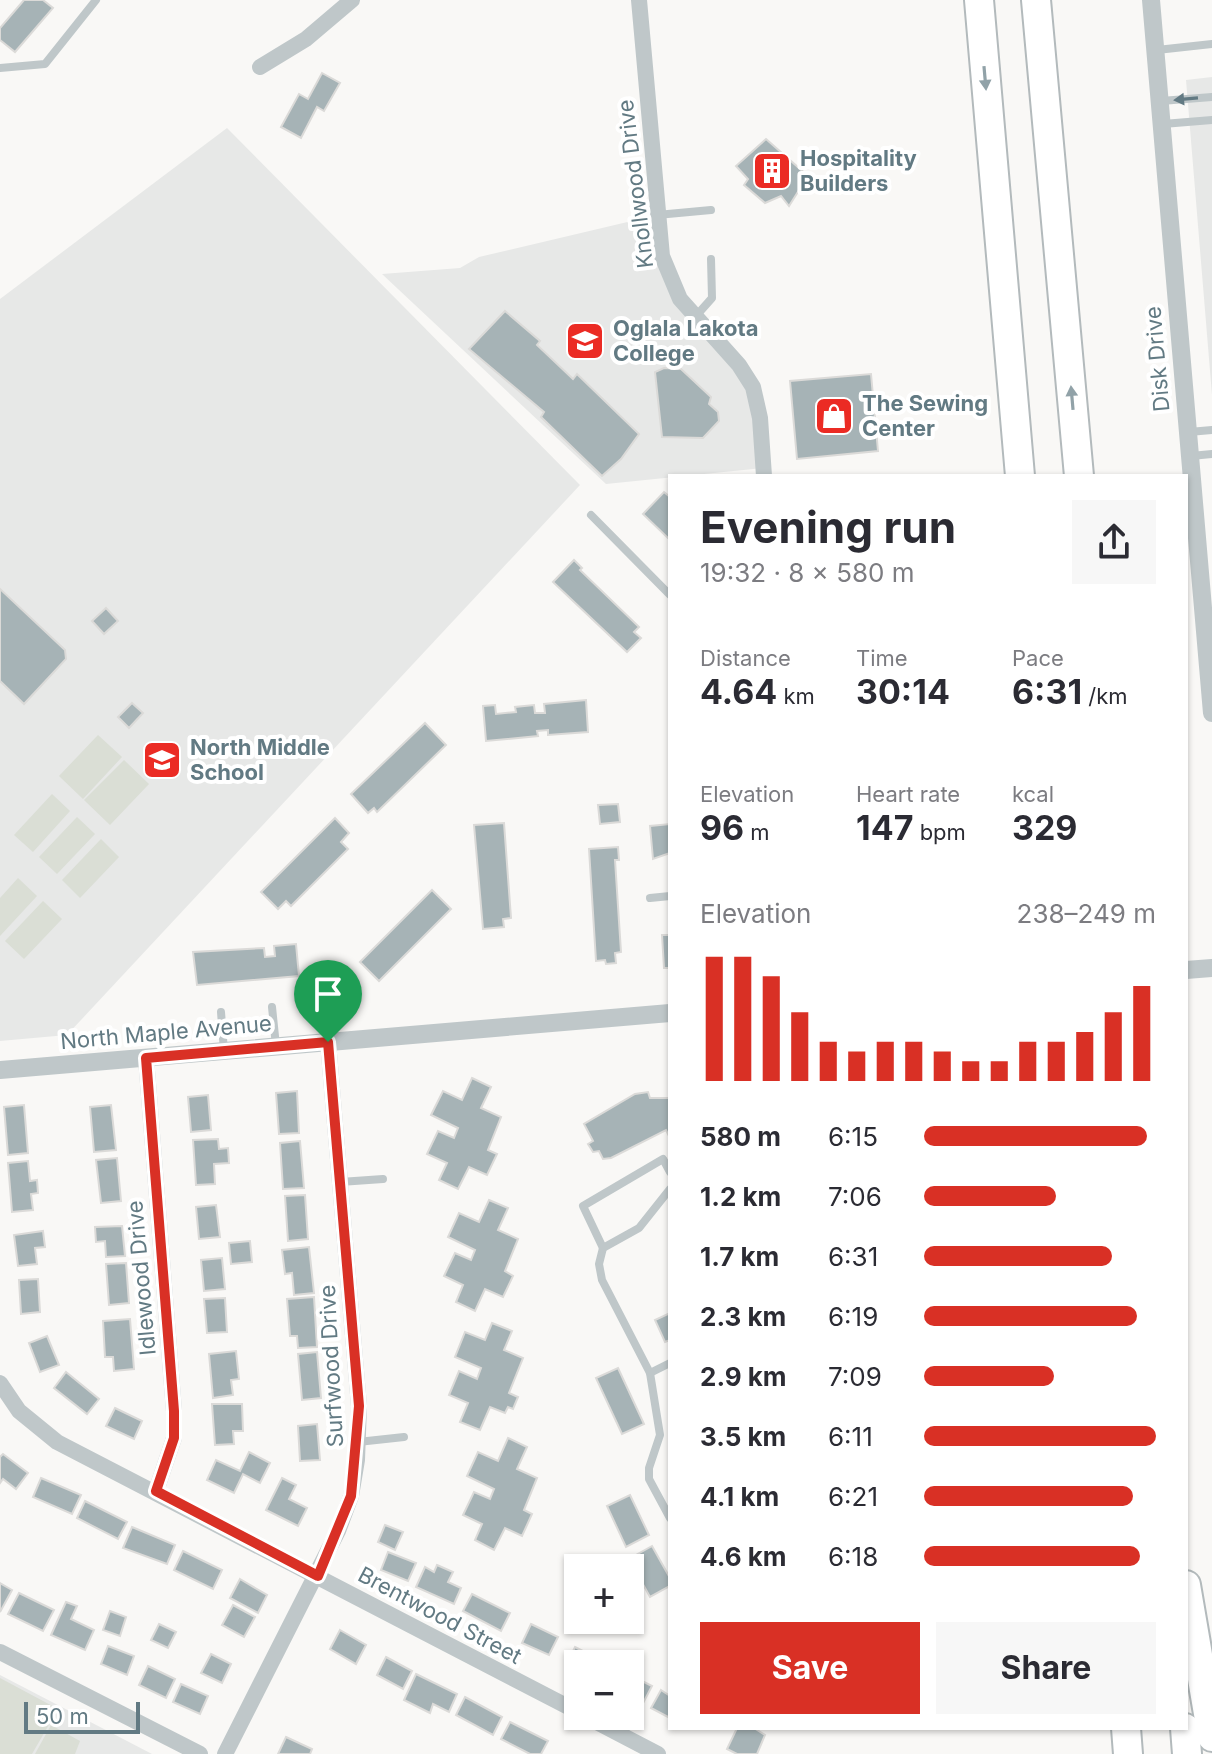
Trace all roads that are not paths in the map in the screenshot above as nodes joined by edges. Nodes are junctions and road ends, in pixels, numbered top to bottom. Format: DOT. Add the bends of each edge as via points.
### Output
graph roads {
  1 [pos="96,0"];
  2 [pos="352,0"];
  3 [pos="639,0"];
  4 [pos="979,0"];
  5 [pos="1036,0"];
  6 [pos="1053,0"];
  7 [pos="1151,0"];
  8 [pos="1212,44"];
  9 [pos="1156,50"];
  10 [pos="260,67"];
  11 [pos="0,68"];
  12 [pos="1212,97"];
  13 [pos="1160,102"];
  14 [pos="1212,120"];
  15 [pos="1162,124"];
  16 [pos="1055,197"];
  17 [pos="711,210"];
  18 [pos="657,215"];
  19 [pos="711,259"];
  20 [pos="696,316"];
  21 [pos="1212,430"];
  22 [pos="1188,432"];
  23 [pos="1212,454"];
  24 [pos="1190,456"];
  25 [pos="764,474"];
  26 [pos="1020,474"];
  27 [pos="1079,474"];
  28 [pos="591,515"];
  29 [pos="668,593"];
  30 [pos="1211,680"];
  31 [pos="1212,713"];
  32 [pos="668,896"];
  33 [pos="650,898"];
  34 [pos="1212,968"];
  35 [pos="1188,970"];
  36 [pos="272,1007"];
  37 [pos="221,1012"];
  38 [pos="668,1013"];
  39 [pos="328,1042"];
  40 [pos="276,1047"];
  41 [pos="224,1051"];
  42 [pos="146,1058"];
  43 [pos="0,1070"];
  44 [pos="668,1168"];
  45 [pos="383,1179"];
  46 [pos="340,1182"];
  47 [pos="668,1192"];
  48 [pos="603,1248"];
  49 [pos="668,1364"];
  50 [pos="650,1373"];
  51 [pos="0,1383"];
  52 [pos="404,1437"];
  53 [pos="358,1442"];
  54 [pos="156,1491"];
  55 [pos="668,1514"];
  56 [pos="318,1576"];
  57 [pos="1188,1597"];
  58 [pos="0,1652"];
  59 [pos="564,1705"];
  60 [pos="612,1730"];
  61 [pos="1108,1730"];
  62 [pos="1126,1730"];
  63 [pos="1185,1730"];
  64 [pos="1212,1737"];
  65 [pos="200,1754"];
  66 [pos="225,1754"];
  67 [pos="658,1754"];
  68 [pos="1108,1754"];
  69 [pos="1128,1754"];
  70 [pos="1187,1754"];
  1 -- 11 [label="lane" via="45,64"];
  2 -- 10 [label="street" via="306,39"];
  3 -- 18 [label="street, Knollwood Drive"];
  4 -- 26 [label="highway, one-way"];
  5 -- 16 [label="highway"];
  6 -- 16 [label="highway"];
  7 -- 9 [label="street, Disk Drive"];
  8 -- 9 [label="lane"];
  9 -- 13 [label="street, Disk Drive"];
  12 -- 13 [label="lane, one-way"];
  13 -- 15 [label="street, Disk Drive"];
  14 -- 15 [label="lane"];
  15 -- 22 [label="street, Disk Drive"];
  27 -- 16 [label="highway, one-way"];
  17 -- 18 [label="lane"];
  18 -- 20 [label="street, Knollwood Drive" via="669,279"];
  19 -- 20 [label="lane" via="712,298"];
  20 -- 25 [label="street, Knollwood Drive" via="753,387"];
  21 -- 22 [label="lane"];
  22 -- 24 [label="street, Disk Drive"];
  23 -- 24 [label="lane"];
  24 -- 30 [label="street, Disk Drive"];
  28 -- 29 [label="lane"];
  30 -- 31 [label="street, Disk Drive"];
  32 -- 33 [label="lane"];
  34 -- 35 [label="street"];
  36 -- 40 [label="lane"];
  37 -- 41 [label="lane"];
  38 -- 39 [label="street, North Maple Avenue"];
  39 -- 40 [label="street, North Maple Avenue"];
  39 -- 46 [label="street, Surfwood Drive"];
  40 -- 41 [label="street, North Maple Avenue"];
  41 -- 42 [label="street, North Maple Avenue"];
  42 -- 43 [label="street, North Maple Avenue"];
  42 -- 54 [label="street, Idlewood Drive" via="174,1411 174,1438"];
  44 -- 48 [label="lane" via="663,1159 583,1206"];
  45 -- 46 [label="lane"];
  46 -- 53 [label="street, Surfwood Drive"];
  47 -- 48 [label="lane" via="639,1228"];
  48 -- 50 [label="lane" via="602,1280"];
  49 -- 50 [label="lane"];
  50 -- 55 [label="lane" via="660,1435 649,1479"];
  51 -- 54 [label="street, Brentwood Street" via="19,1411 57,1442"];
  52 -- 53 [label="lane"];
  53 -- 56 [label="street, Surfwood Drive" via="351,1496"];
  54 -- 56 [label="street, Brentwood Street"];
  56 -- 59 [label="street, Brentwood Street"];
  56 -- 66 [label="street, Surfwood Drive"];
  57 -- 64 [label="highway"];
  58 -- 65 [label="street"];
  60 -- 67 [label="street"];
  61 -- 68 [label="highway"];
  62 -- 69 [label="highway"];
  63 -- 70 [label="highway"];
}
